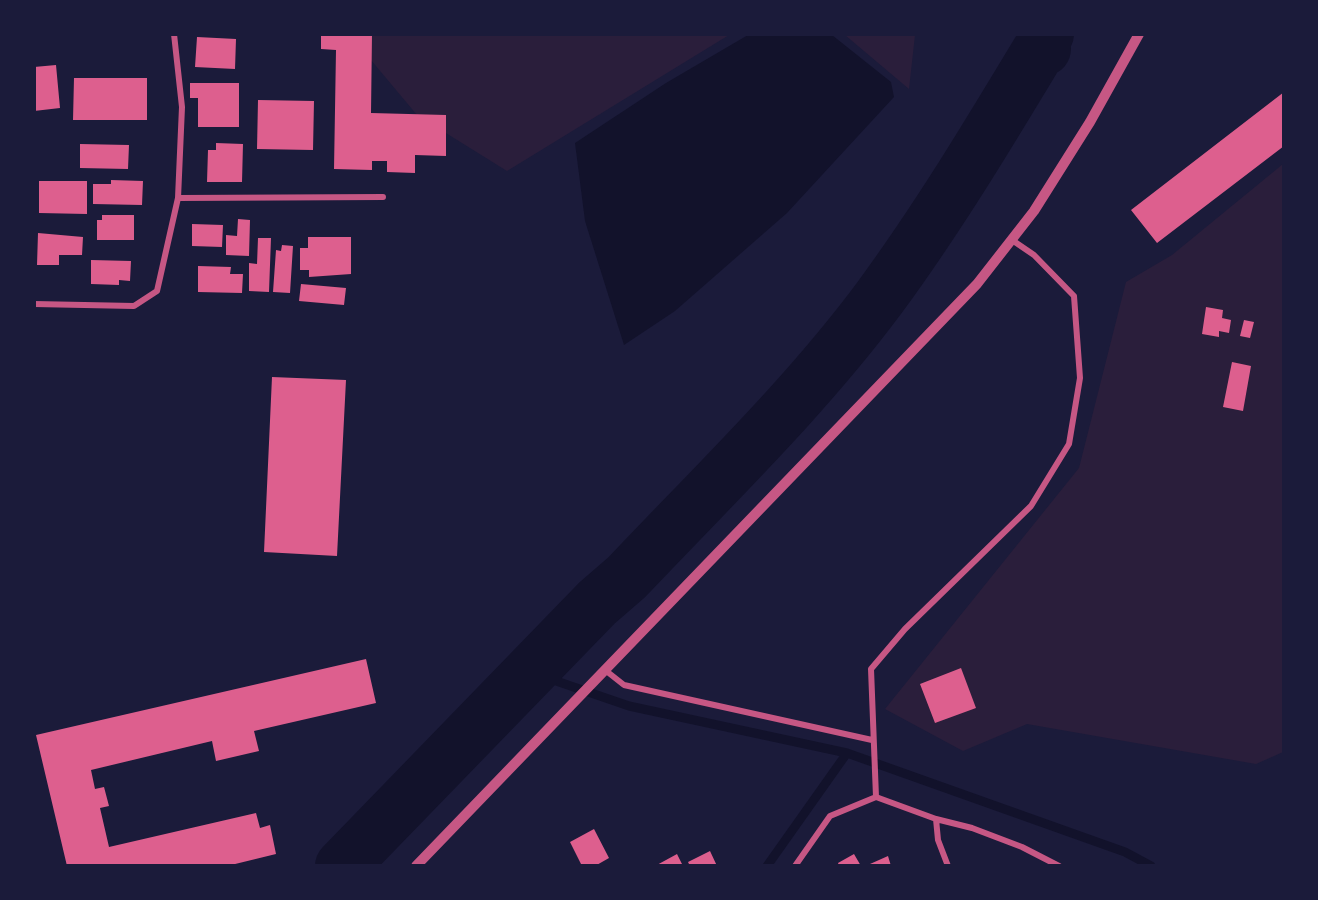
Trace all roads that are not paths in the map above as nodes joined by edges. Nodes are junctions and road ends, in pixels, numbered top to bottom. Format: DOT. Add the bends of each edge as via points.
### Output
graph roads {
  1 [pos="174,34"];
  2 [pos="1139,34"];
  3 [pos="383,197"];
  4 [pos="178,198"];
  5 [pos="1012,240"];
  6 [pos="34,304"];
  7 [pos="605,670"];
  8 [pos="872,740"];
  9 [pos="876,797"];
  10 [pos="936,819"];
  11 [pos="416,866"];
  12 [pos="795,866"];
  13 [pos="948,866"];
  14 [pos="1059,866"];
  1 -- 4 [label="street" via="182,107"];
  2 -- 5 [label="street" via="1090,122"];
  3 -- 4 [label="street"];
  4 -- 6 [label="street" via="157,291 134,306"];
  5 -- 7 [label="street" via="934,331"];
  5 -- 8 [label="street" via="1034,255 1074,296 1080,378 1069,444 1031,506 905,629 871,669"];
  7 -- 8 [label="street" via="624,685"];
  7 -- 11 [label="street"];
  8 -- 9 [label="street"];
  9 -- 10 [label="street"];
  9 -- 12 [label="street" via="830,816"];
  10 -- 13 [label="street" via="938,840"];
  10 -- 14 [label="street" via="982,831"];
}
